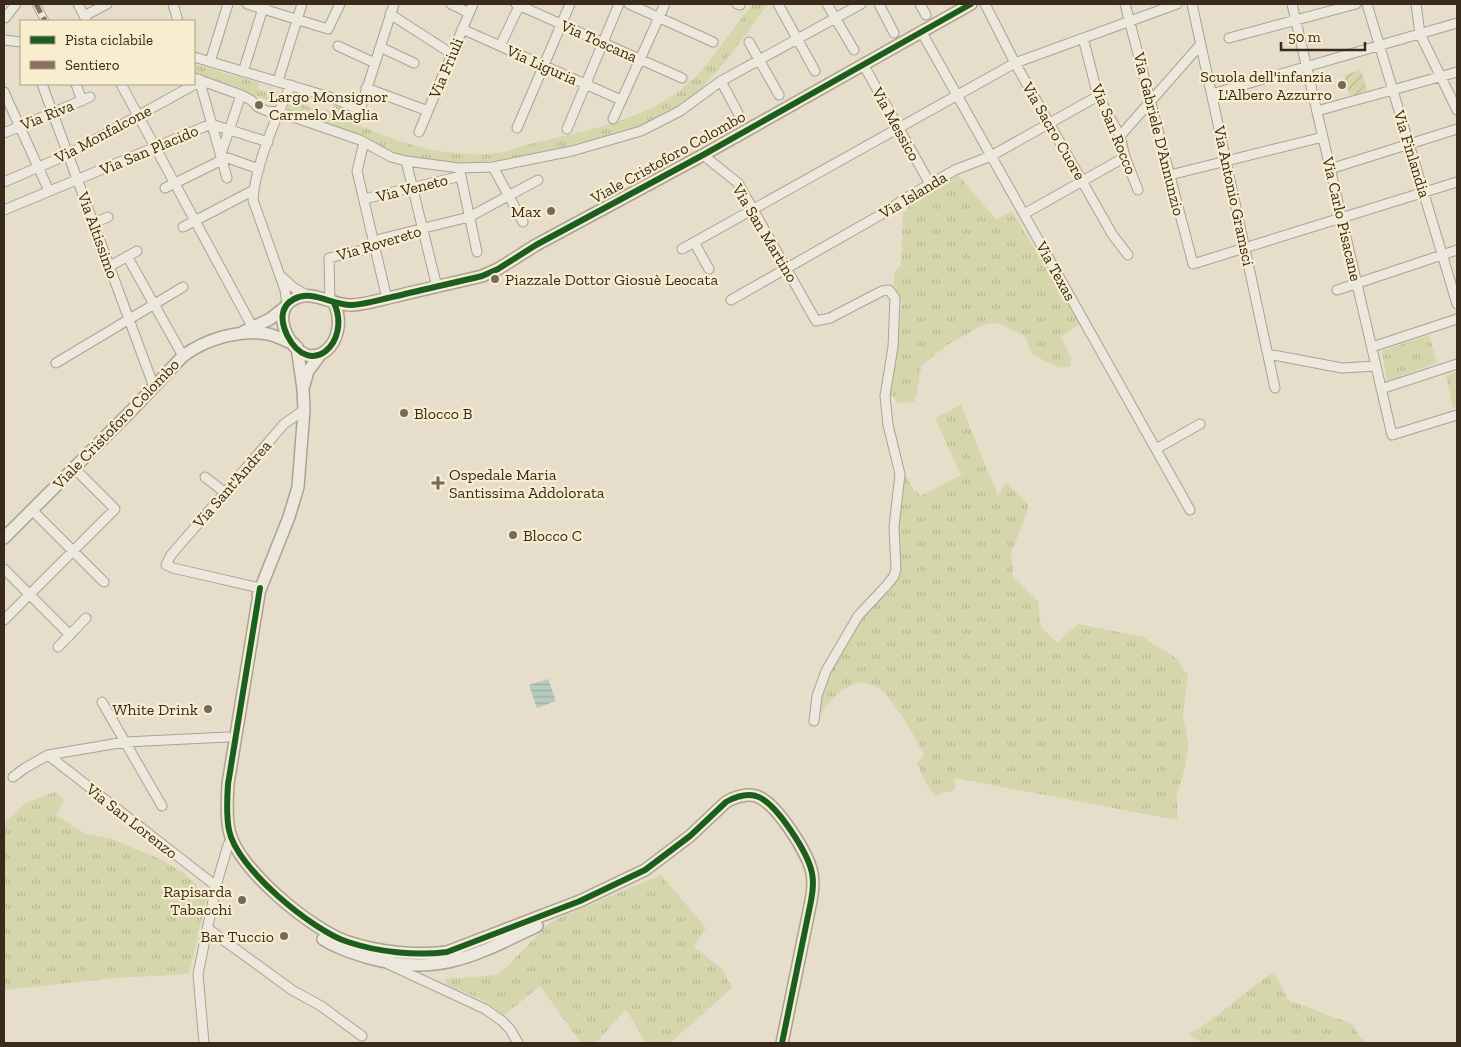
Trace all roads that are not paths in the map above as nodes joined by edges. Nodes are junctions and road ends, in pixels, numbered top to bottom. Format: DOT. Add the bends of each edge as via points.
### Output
graph roads {
  1 [pos="16,4"];
  2 [pos="36,4"];
  3 [pos="78,4"];
  4 [pos="107,4"];
  5 [pos="173,4"];
  6 [pos="228,4"];
  7 [pos="246,4"];
  8 [pos="302,4"];
  9 [pos="340,4"];
  10 [pos="394,4"];
  11 [pos="451,4"];
  12 [pos="472,4"];
  13 [pos="518,4"];
  14 [pos="570,4"];
  15 [pos="619,4"];
  16 [pos="629,4"];
  17 [pos="666,4"];
  18 [pos="778,4"];
  19 [pos="827,4"];
  20 [pos="861,4"];
  21 [pos="879,4"];
  22 [pos="920,4"];
  23 [pos="971,4"];
  24 [pos="985,4"];
  25 [pos="1126,4"];
  26 [pos="1176,4"];
  27 [pos="1192,4"];
  28 [pos="1292,4"];
  29 [pos="1356,4"];
  30 [pos="1367,4"];
  31 [pos="1416,4"];
  32 [pos="264,6"];
  33 [pos="469,13"];
  34 [pos="390,14"];
  35 [pos="926,15"];
  36 [pos="5,18"];
  37 [pos="659,18"];
  38 [pos="835,18"];
  39 [pos="86,19"];
  40 [pos="297,19"];
  41 [pos="44,20"];
  42 [pos="178,20"];
  43 [pos="1296,20"];
  44 [pos="1130,21"];
  45 [pos="1457,23"];
  46 [pos="561,24"];
  47 [pos="462,29"];
  48 [pos="921,31"];
  49 [pos="894,33"];
  50 [pos="1420,34"];
  51 [pos="1083,38"];
  52 [pos="1229,38"];
  53 [pos="797,39"];
  54 [pos="4,40"];
  55 [pos="20,42"];
  56 [pos="603,42"];
  57 [pos="712,42"];
  58 [pos="749,42"];
  59 [pos="1201,44"];
  60 [pos="338,46"];
  61 [pos="500,46"];
  62 [pos="1380,46"];
  63 [pos="380,47"];
  64 [pos="854,50"];
  65 [pos="452,54"];
  66 [pos="195,57"];
  67 [pos="640,59"];
  68 [pos="759,59"];
  69 [pos="210,62"];
  70 [pos="374,63"];
  71 [pos="414,63"];
  72 [pos="1015,63"];
  73 [pos="863,64"];
  74 [pos="544,66"];
  75 [pos="1307,67"];
  76 [pos="815,71"];
  77 [pos="243,72"];
  78 [pos="1457,72"];
  79 [pos="1441,76"];
  80 [pos="682,78"];
  81 [pos="197,80"];
  82 [pos="278,81"];
  83 [pos="721,81"];
  84 [pos="585,84"];
  85 [pos="42,85"];
  86 [pos="77,85"];
  87 [pos="122,85"];
  88 [pos="189,85"];
  89 [pos="291,85"];
  90 [pos="366,88"];
  91 [pos="1393,90"];
  92 [pos="4,92"];
  93 [pos="1212,94"];
  94 [pos="241,95"];
  95 [pos="779,95"];
  96 [pos="957,96"];
  97 [pos="1098,96"];
  98 [pos="621,100"];
  99 [pos="1151,101"];
  100 [pos="1457,110"];
  101 [pos="428,111"];
  102 [pos="1317,111"];
  103 [pos="280,112"];
  104 [pos="738,112"];
  105 [pos="53,113"];
  106 [pos="138,116"];
  107 [pos="613,119"];
  108 [pos="1049,123"];
  109 [pos="212,124"];
  110 [pos="20,126"];
  111 [pos="517,128"];
  112 [pos="567,128"];
  113 [pos="899,128"];
  114 [pos="229,129"];
  115 [pos="1457,129"];
  116 [pos="420,132"];
  117 [pos="4,133"];
  118 [pos="1120,136"];
  119 [pos="1323,137"];
  120 [pos="268,142"];
  121 [pos="364,142"];
  122 [pos="1409,144"];
  123 [pos="155,147"];
  124 [pos="69,154"];
  125 [pos="702,155"];
  126 [pos="991,156"];
  127 [pos="221,157"];
  128 [pos="1125,157"];
  129 [pos="406,161"];
  130 [pos="1226,161"];
  131 [pos="38,167"];
  132 [pos="493,167"];
  133 [pos="259,169"];
  134 [pos="1330,169"];
  135 [pos="460,172"];
  136 [pos="1170,175"];
  137 [pos="227,178"];
  138 [pos="78,179"];
  139 [pos="538,180"];
  140 [pos="1082,181"];
  141 [pos="4,182"];
  142 [pos="1457,182"];
  143 [pos="175,184"];
  144 [pos="930,184"];
  145 [pos="165,188"];
  146 [pos="413,188"];
  147 [pos="254,190"];
  148 [pos="1138,190"];
  149 [pos="49,191"];
  150 [pos="1424,192"];
  151 [pos="509,196"];
  152 [pos="364,200"];
  153 [pos="753,209"];
  154 [pos="4,210"];
  155 [pos="1024,214"];
  156 [pos="108,217"];
  157 [pos="469,217"];
  158 [pos="1342,218"];
  159 [pos="195,220"];
  160 [pos="523,222"];
  161 [pos="94,223"];
  162 [pos="182,227"];
  163 [pos="422,229"];
  164 [pos="694,242"];
  165 [pos="375,244"];
  166 [pos="1245,248"];
  167 [pos="682,249"];
  168 [pos="1457,250"];
  169 [pos="137,252"];
  170 [pos="477,252"];
  171 [pos="1128,255"];
  172 [pos="1442,255"];
  173 [pos="127,256"];
  174 [pos="110,266"];
  175 [pos="786,268"];
  176 [pos="709,269"];
  177 [pos="278,274"];
  178 [pos="1357,284"];
  179 [pos="183,287"];
  180 [pos="436,287"];
  181 [pos="1337,290"];
  182 [pos="306,295"];
  183 [pos="387,298"];
  184 [pos="731,300"];
  185 [pos="332,302"];
  186 [pos="367,304"];
  187 [pos="1457,304"];
  188 [pos="154,305"];
  189 [pos="285,306"];
  190 [pos="1457,319"];
  191 [pos="129,320"];
  192 [pos="339,326"];
  193 [pos="253,328"];
  194 [pos="242,333"];
  195 [pos="295,346"];
  196 [pos="1372,347"];
  197 [pos="1268,354"];
  198 [pos="320,355"];
  199 [pos="183,356"];
  200 [pos="56,363"];
  201 [pos="1457,364"];
  202 [pos="1376,366"];
  203 [pos="154,387"];
  204 [pos="1275,388"];
  205 [pos="303,389"];
  206 [pos="1381,389"];
  207 [pos="304,410"];
  208 [pos="1457,415"];
  209 [pos="1200,424"];
  210 [pos="1156,449"];
  211 [pos="74,468"];
  212 [pos="205,477"];
  213 [pos="224,492"];
  214 [pos="32,510"];
  215 [pos="1190,510"];
  216 [pos="4,538"];
  217 [pos="73,551"];
  218 [pos="4,569"];
  219 [pos="104,582"];
  220 [pos="260,588"];
  221 [pos="29,594"];
  222 [pos="86,618"];
  223 [pos="4,620"];
  224 [pos="70,635"];
  225 [pos="58,647"];
  226 [pos="102,702"];
  227 [pos="814,721"];
  228 [pos="228,737"];
  229 [pos="125,742"];
  230 [pos="48,755"];
  231 [pos="13,778"];
  232 [pos="162,806"];
  233 [pos="230,841"];
  234 [pos="216,886"];
  235 [pos="580,901"];
  236 [pos="207,928"];
  237 [pos="381,961"];
  238 [pos="362,1036"];
  239 [pos="204,1043"];
  240 [pos="518,1043"];
  241 [pos="782,1043"];
  1 -- 36 [label="street"];
  2 -- 41 [label="street"];
  3 -- 39 [label="street"];
  4 -- 39 [label="street"];
  5 -- 42 [label="street"];
  6 -- 69 [label="street"];
  7 -- 32 [label="street"];
  8 -- 40 [label="street"];
  9 -- 40 [label="street" via="328,29"];
  10 -- 34 [label="street"];
  11 -- 33 [label="street"];
  12 -- 33 [label="street, Via Friuli"];
  13 -- 46 [label="street, Via Toscana"];
  13 -- 61 [label="street"];
  14 -- 46 [label="street"];
  15 -- 56 [label="street"];
  16 -- 37 [label="street"];
  17 -- 37 [label="street"];
  18 -- 53 [label="street"];
  19 -- 38 [label="street"];
  20 -- 38 [label="street"];
  21 -- 49 [label="street"];
  22 -- 35 [label="street"];
  23 -- 48 [label="street, Viale Cristoforo Colombo"];
  24 -- 72 [label="street, Via Sacro Cuore"];
  25 -- 44 [label="street, Via Gabriele D'Annunzio"];
  26 -- 44 [label="street"];
  27 -- 59 [label="street, Via Antonio Gramsci"];
  28 -- 43 [label="street, Via Carlo Pisacane"];
  29 -- 43 [label="street"];
  30 -- 62 [label="street, Via Finlandia"];
  31 -- 50 [label="street"];
  32 -- 40 [label="street"];
  32 -- 77 [label="street"];
  33 -- 47 [label="street, Via Friuli"];
  34 -- 63 [label="street"];
  34 -- 65 [label="street"];
  37 -- 57 [label="street"];
  37 -- 67 [label="street"];
  38 -- 53 [label="street"];
  38 -- 64 [label="street"];
  40 -- 82 [label="street"];
  43 -- 52 [label="street"];
  43 -- 75 [label="street, Via Carlo Pisacane"];
  44 -- 51 [label="street"];
  44 -- 99 [label="street, Via Gabriele D'Annunzio"];
  45 -- 50 [label="street"];
  46 -- 56 [label="street, Via Toscana"];
  46 -- 74 [label="street"];
  47 -- 61 [label="street, Via Liguria"];
  47 -- 65 [label="street, Via Friuli"];
  48 -- 73 [label="street, Viale Cristoforo Colombo"];
  48 -- 96 [label="street, Via Texas"];
  50 -- 62 [label="street"];
  50 -- 79 [label="street"];
  51 -- 72 [label="street"];
  51 -- 97 [label="street, Via San Rocco"];
  53 -- 68 [label="street"];
  53 -- 76 [label="street"];
  54 -- 55 [label="street"];
  56 -- 67 [label="street, Via Toscana"];
  56 -- 84 [label="street"];
  58 -- 68 [label="street"];
  59 -- 93 [label="street, Via Antonio Gramsci"];
  59 -- 99 [label="street"];
  60 -- 70 [label="street"];
  61 -- 74 [label="street, Via Liguria"];
  62 -- 75 [label="street"];
  62 -- 91 [label="street, Via Finlandia"];
  63 -- 70 [label="street"];
  63 -- 71 [label="street"];
  65 -- 101 [label="street, Via Friuli"];
  66 -- 69 [label="street"];
  67 -- 80 [label="street, Via Toscana"];
  67 -- 98 [label="street"];
  68 -- 83 [label="street"];
  68 -- 95 [label="street"];
  69 -- 77 [label="street"];
  70 -- 90 [label="street"];
  72 -- 96 [label="street"];
  72 -- 108 [label="street, Via Sacro Cuore"];
  73 -- 113 [label="street, Via Messico"];
  73 -- 125 [label="street, Viale Cristoforo Colombo"];
  74 -- 84 [label="street, Via Liguria"];
  74 -- 111 [label="street"];
  75 -- 93 [label="street"];
  75 -- 102 [label="street, Via Carlo Pisacane"];
  77 -- 82 [label="street"];
  78 -- 79 [label="street"];
  79 -- 91 [label="street"];
  79 -- 100 [label="street"];
  81 -- 94 [label="street"];
  81 -- 109 [label="street"];
  82 -- 89 [label="street"];
  83 -- 104 [label="street"];
  83 -- 132 [label="street" via="680,111 641,131 572,152"];
  84 -- 98 [label="street, Via Liguria"];
  84 -- 112 [label="street"];
  85 -- 105 [label="street, Via Altissimo"];
  86 -- 105 [label="street, Via Riva" via="86,99"];
  87 -- 106 [label="street"];
  88 -- 106 [label="street, Via Monfalcone"];
  89 -- 90 [label="street" via="360,110"];
  89 -- 103 [label="street"];
  90 -- 101 [label="street"];
  91 -- 102 [label="street"];
  91 -- 122 [label="street, Via Finlandia"];
  92 -- 110 [label="street"];
  93 -- 130 [label="street, Via Antonio Gramsci"];
  94 -- 103 [label="street" via="267,111"];
  94 -- 114 [label="street"];
  96 -- 113 [label="street"];
  96 -- 126 [label="street, Via Texas"];
  97 -- 108 [label="street, Via Islanda"];
  97 -- 118 [label="street, Via San Rocco"];
  98 -- 107 [label="street"];
  99 -- 118 [label="street"];
  99 -- 136 [label="street, Via Gabriele D'Annunzio"];
  101 -- 116 [label="street, Via Friuli"];
  102 -- 119 [label="street, Via Carlo Pisacane"];
  103 -- 120 [label="street"];
  103 -- 121 [label="street"];
  105 -- 110 [label="street, Via Riva"];
  105 -- 124 [label="street, Via Altissimo"];
  106 -- 123 [label="street"];
  106 -- 124 [label="street, Via Monfalcone"];
  108 -- 126 [label="street, Via Islanda"];
  108 -- 140 [label="street, Via Sacro Cuore"];
  109 -- 114 [label="street, Via San Placido"];
  109 -- 123 [label="street, Via San Placido"];
  109 -- 127 [label="street"];
  110 -- 117 [label="street, Via Riva"];
  110 -- 131 [label="street"];
  113 -- 144 [label="street, Via Messico"];
  113 -- 153 [label="street"];
  114 -- 120 [label="street, Via San Placido"];
  114 -- 127 [label="street"];
  115 -- 122 [label="street"];
  118 -- 128 [label="street, Via San Rocco"];
  119 -- 130 [label="street"];
  119 -- 134 [label="street, Via Carlo Pisacane"];
  120 -- 133 [label="street"];
  121 -- 129 [label="street" via="391,157"];
  121 -- 152 [label="street" via="357,171"];
  122 -- 134 [label="street"];
  122 -- 150 [label="street, Via Finlandia"];
  123 -- 138 [label="street, Via San Placido"];
  123 -- 143 [label="street"];
  124 -- 131 [label="street, Via Monfalcone"];
  124 -- 138 [label="street, Via Altissimo"];
  125 -- 153 [label="street, Via San Martino" via="738,183"];
  125 -- 180 [label="street, Viale Cristoforo Colombo" via="498,269"];
  126 -- 144 [label="street, Via Islanda"];
  126 -- 155 [label="street, Via Texas"];
  127 -- 133 [label="street"];
  127 -- 137 [label="street"];
  127 -- 143 [label="street"];
  128 -- 140 [label="street"];
  128 -- 148 [label="street, Via San Rocco"];
  129 -- 135 [label="street"];
  129 -- 146 [label="street"];
  130 -- 136 [label="street"];
  130 -- 166 [label="street, Via Antonio Gramsci"];
  131 -- 141 [label="street, Via Monfalcone"];
  131 -- 149 [label="street"];
  132 -- 135 [label="street"];
  132 -- 151 [label="street"];
  133 -- 147 [label="street"];
  134 -- 158 [label="street, Via Carlo Pisacane"];
  135 -- 146 [label="street, Via Veneto"];
  135 -- 157 [label="street"];
  136 -- 166 [label="street, Via Gabriele D'Annunzio" via="1193,264"];
  138 -- 149 [label="street, Via San Placido"];
  138 -- 161 [label="street, Via Altissimo"];
  139 -- 151 [label="street, Via Rovereto"];
  140 -- 155 [label="street"];
  140 -- 171 [label="street, Via Sacro Cuore" via="1112,234"];
  142 -- 150 [label="street"];
  143 -- 145 [label="street"];
  143 -- 159 [label="street"];
  144 -- 175 [label="street, Via Islanda"];
  146 -- 152 [label="street, Via Veneto"];
  146 -- 163 [label="street"];
  147 -- 159 [label="street"];
  147 -- 177 [label="street" via="253,200"];
  149 -- 154 [label="street, Via San Placido"];
  150 -- 158 [label="street"];
  150 -- 172 [label="street, Via Finlandia"];
  151 -- 157 [label="street, Via Rovereto"];
  151 -- 160 [label="street"];
  152 -- 165 [label="street"];
  153 -- 164 [label="street"];
  153 -- 175 [label="street, Via San Martino"];
  155 -- 210 [label="street, Via Texas"];
  156 -- 161 [label="street"];
  157 -- 163 [label="street, Via Rovereto"];
  157 -- 170 [label="street"];
  158 -- 166 [label="street"];
  158 -- 178 [label="street, Via Carlo Pisacane"];
  159 -- 162 [label="street"];
  159 -- 193 [label="street"];
  161 -- 174 [label="street, Via Altissimo"];
  163 -- 165 [label="street, Via Rovereto"];
  163 -- 180 [label="street"];
  164 -- 167 [label="street"];
  164 -- 176 [label="street"];
  165 -- 183 [label="street"];
  165 -- 185 [label="street, Via Rovereto" via="329,258"];
  166 -- 197 [label="street, Via Antonio Gramsci"];
  168 -- 172 [label="street"];
  169 -- 173 [label="street"];
  172 -- 178 [label="street"];
  172 -- 187 [label="street, Via Finlandia"];
  173 -- 174 [label="street"];
  173 -- 188 [label="street"];
  174 -- 191 [label="street, Via Altissimo"];
  175 -- 184 [label="street, Via Islanda"];
  175 -- 227 [label="street, Via San Martino" via="816,320 830,318 882,291 889,290 895,298 893,347 885,396 888,425 900,474 894,527 894,576 858,616 826,671 817,696"];
  177 -- 182 [label="street"];
  177 -- 189 [label="street" via="285,290"];
  178 -- 181 [label="street"];
  178 -- 196 [label="street, Via Carlo Pisacane"];
  179 -- 188 [label="street"];
  180 -- 183 [label="street, Viale Cristoforo Colombo"];
  182 -- 185 [label="street"];
  182 -- 189 [label="street"];
  183 -- 186 [label="street, Viale Cristoforo Colombo"];
  185 -- 186 [label="street"];
  185 -- 192 [label="street" via="340,318"];
  186 -- 192 [label="street" via="349,314"];
  188 -- 191 [label="street"];
  188 -- 199 [label="street"];
  189 -- 193 [label="street"];
  189 -- 195 [label="street" via="282,322"];
  190 -- 196 [label="street"];
  191 -- 200 [label="street"];
  191 -- 203 [label="street, Via Altissimo"];
  192 -- 198 [label="street" via="331,346"];
  193 -- 194 [label="street"];
  194 -- 195 [label="street" via="267,334"];
  194 -- 199 [label="street, Viale Cristoforo Colombo" via="207,342"];
  195 -- 198 [label="street" via="305,355"];
  195 -- 205 [label="street"];
  196 -- 202 [label="street, Via Carlo Pisacane"];
  197 -- 202 [label="street" via="1342,368"];
  197 -- 204 [label="street, Via Antonio Gramsci"];
  198 -- 205 [label="street" via="308,371"];
  199 -- 203 [label="street, Viale Cristoforo Colombo"];
  201 -- 206 [label="street"];
  202 -- 206 [label="street, Via Carlo Pisacane"];
  203 -- 211 [label="street, Viale Cristoforo Colombo"];
  205 -- 207 [label="street"];
  206 -- 208 [label="street, Via Carlo Pisacane" via="1392,435"];
  207 -- 213 [label="street, Via Sant'Andrea" via="284,424"];
  207 -- 220 [label="street" via="298,487"];
  209 -- 210 [label="street"];
  210 -- 215 [label="street, Via Texas"];
  211 -- 214 [label="street, Viale Cristoforo Colombo"];
  211 -- 217 [label="street" via="115,509"];
  212 -- 213 [label="street"];
  213 -- 220 [label="street, Via Sant'Andrea" via="166,565"];
  214 -- 216 [label="street, Viale Cristoforo Colombo"];
  214 -- 217 [label="street"];
  217 -- 219 [label="street"];
  217 -- 221 [label="street"];
  218 -- 221 [label="street"];
  220 -- 228 [label="street"];
  220 -- 233 [label="street" via="228,784"];
  221 -- 223 [label="street"];
  221 -- 224 [label="street"];
  222 -- 224 [label="street"];
  224 -- 225 [label="street"];
  226 -- 229 [label="street"];
  228 -- 229 [label="street"];
  228 -- 233 [label="street" via="220,809 222,833"];
  229 -- 230 [label="street"];
  229 -- 232 [label="street"];
  230 -- 231 [label="street"];
  230 -- 234 [label="street, Via San Lorenzo"];
  233 -- 234 [label="street"];
  233 -- 235 [label="street" via="258,878 312,923 340,939 377,949 430,954 446,952"];
  233 -- 237 [label="street" via="238,864 252,881 308,928 342,949"];
  234 -- 236 [label="street"];
  235 -- 237 [label="street" via="549,920 475,955 429,966"];
  235 -- 241 [label="street" via="652,865 690,836 726,802 746,795 765,800 805,853 814,886"];
  236 -- 238 [label="street"];
  236 -- 239 [label="street" via="198,974"];
  237 -- 240 [label="street" via="485,1009 510,1029"];
}
